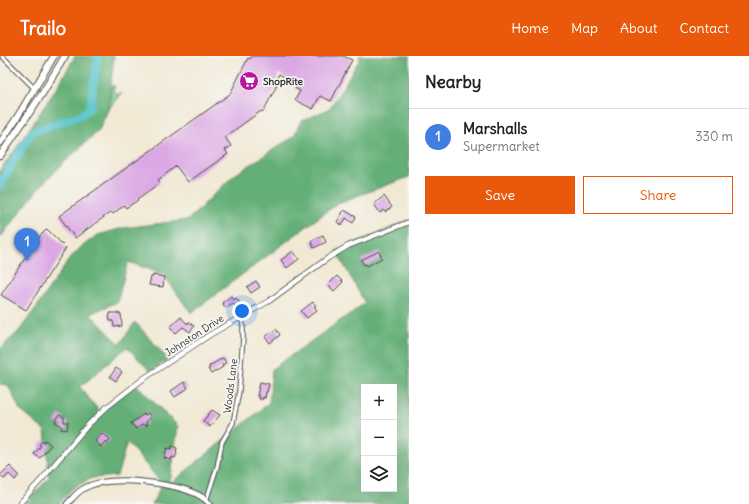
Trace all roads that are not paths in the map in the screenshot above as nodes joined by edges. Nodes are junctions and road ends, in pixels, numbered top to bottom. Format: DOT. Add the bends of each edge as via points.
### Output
graph roads {
  1 [pos="2,56"];
  2 [pos="54,56"];
  3 [pos="64,56"];
  4 [pos="35,89"];
  5 [pos="0,143"];
  6 [pos="0,156"];
  7 [pos="409,222"];
  8 [pos="242,317"];
  9 [pos="208,502"];
  10 [pos="19,504"];
  11 [pos="67,504"];
  1 -- 4 [label="street"];
  2 -- 4 [label="highway"];
  3 -- 6 [label="highway"];
  4 -- 5 [label="highway"];
  7 -- 8 [label="street, Johnston Drive" via="348,246"];
  8 -- 9 [label="street, Woods Lane" via="239,390 233,423 222,442"];
  8 -- 10 [label="street, Johnston Drive" via="211,334 143,379 107,408 81,433"];
  9 -- 11 [label="main road" via="177,487 121,481 105,482 83,489"];
}
